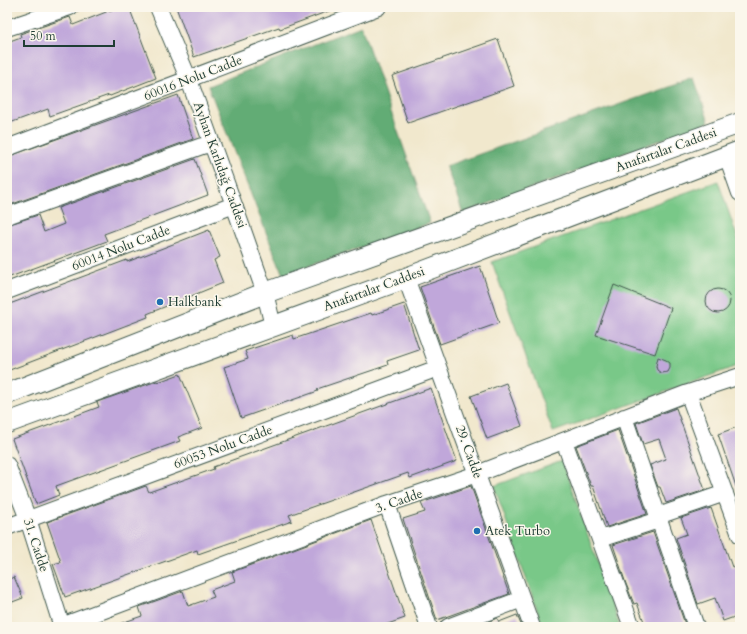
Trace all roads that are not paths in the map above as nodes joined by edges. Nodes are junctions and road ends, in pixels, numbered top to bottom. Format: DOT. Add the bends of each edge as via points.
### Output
graph roads {
  1 [pos="70,7"];
  2 [pos="158,7"];
  3 [pos="377,7"];
  4 [pos="7,28"];
  5 [pos="189,80"];
  6 [pos="740,123"];
  7 [pos="720,130"];
  8 [pos="212,144"];
  9 [pos="7,148"];
  10 [pos="733,154"];
  11 [pos="740,192"];
  12 [pos="234,205"];
  13 [pos="7,216"];
  14 [pos="406,278"];
  15 [pos="8,289"];
  16 [pos="265,293"];
  17 [pos="273,326"];
  18 [pos="438,368"];
  19 [pos="740,376"];
  20 [pos="688,393"];
  21 [pos="7,394"];
  22 [pos="624,417"];
  23 [pos="7,423"];
  24 [pos="564,441"];
  25 [pos="7,465"];
  26 [pos="477,474"];
  27 [pos="725,493"];
  28 [pos="387,504"];
  29 [pos="658,518"];
  30 [pos="28,519"];
  31 [pos="7,527"];
  32 [pos="740,535"];
  33 [pos="600,539"];
  34 [pos="522,599"];
  35 [pos="61,627"];
  36 [pos="429,627"];
  37 [pos="448,627"];
  38 [pos="532,627"];
  39 [pos="632,627"];
  40 [pos="696,627"];
  1 -- 4 [label="street"];
  2 -- 5 [label="street, Ayhan Karlıdağ Caddesi"];
  3 -- 5 [label="street, 60016 Nolu Cadde"];
  5 -- 8 [label="street, Ayhan Karlıdağ Caddesi"];
  5 -- 9 [label="street, 60016 Nolu Cadde"];
  6 -- 7 [label="main road, Anafartalar Caddesi"];
  7 -- 10 [label="main road"];
  7 -- 16 [label="main road, Anafartalar Caddesi"];
  8 -- 12 [label="street, Ayhan Karlıdağ Caddesi"];
  8 -- 13 [label="street"];
  10 -- 11 [label="street"];
  10 -- 14 [label="main road, Anafartalar Caddesi"];
  12 -- 15 [label="street, 60014 Nolu Cadde"];
  12 -- 16 [label="street, Ayhan Karlıdağ Caddesi"];
  14 -- 17 [label="main road, Anafartalar Caddesi"];
  14 -- 18 [label="street, 29. Cadde"];
  16 -- 17 [label="street, Ayhan Karlıdağ Caddesi"];
  16 -- 21 [label="main road, Anafartalar Caddesi"];
  17 -- 23 [label="main road, Anafartalar Caddesi"];
  18 -- 26 [label="street, 29. Cadde"];
  18 -- 30 [label="street, 60053 Nolu Cadde"];
  19 -- 20 [label="street, 3. Cadde"];
  20 -- 22 [label="street, 3. Cadde"];
  20 -- 27 [label="street"];
  22 -- 24 [label="street, 3. Cadde"];
  22 -- 29 [label="street"];
  24 -- 26 [label="street, 3. Cadde"];
  24 -- 33 [label="street"];
  25 -- 30 [label="street, 31. Cadde"];
  26 -- 28 [label="street, 3. Cadde"];
  26 -- 34 [label="street, 29. Cadde"];
  27 -- 29 [label="street"];
  27 -- 32 [label="street"];
  28 -- 35 [label="street, 3. Cadde"];
  28 -- 36 [label="street"];
  29 -- 33 [label="street"];
  29 -- 40 [label="street"];
  30 -- 31 [label="street, 60053 Nolu Cadde"];
  30 -- 35 [label="street, 31. Cadde"];
  33 -- 39 [label="street"];
  34 -- 37 [label="street"];
  34 -- 38 [label="street, 29. Cadde"];
}
